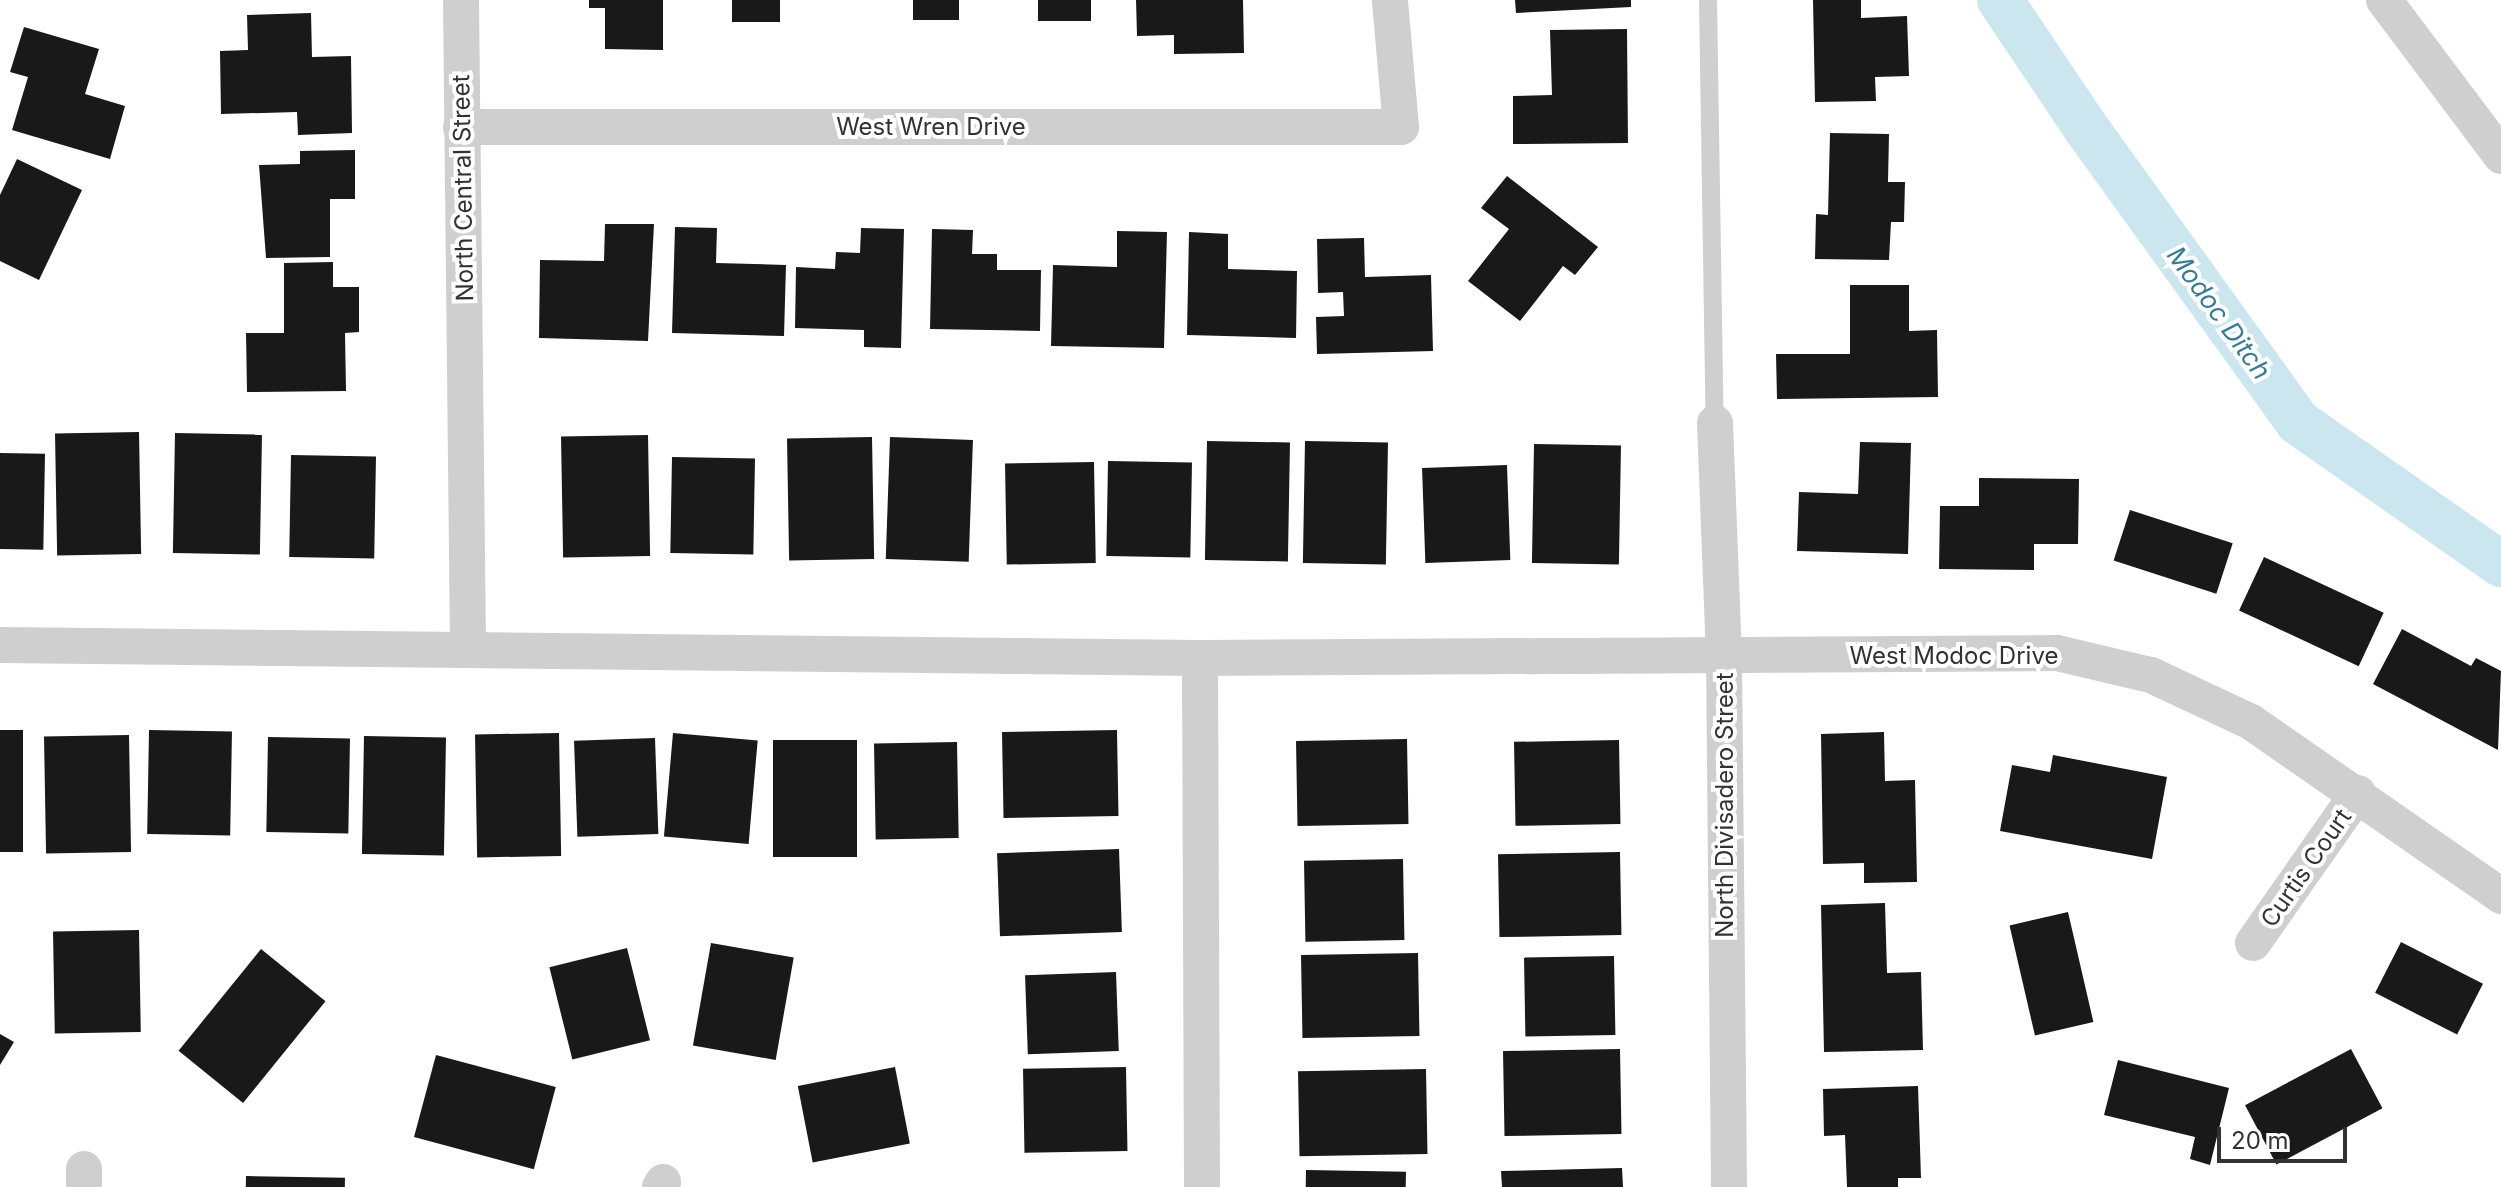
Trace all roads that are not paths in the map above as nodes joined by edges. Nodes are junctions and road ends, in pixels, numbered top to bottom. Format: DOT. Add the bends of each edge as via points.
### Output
graph roads {
  1 [pos="461,0"];
  2 [pos="1390,0"];
  3 [pos="1708,0"];
  4 [pos="2384,0"];
  5 [pos="461,127"];
  6 [pos="2501,156"];
  7 [pos="1715,423"];
  8 [pos="0,645"];
  9 [pos="468,650"];
  10 [pos="1724,656"];
  11 [pos="1200,658"];
  12 [pos="2358,793"];
  13 [pos="2501,896"];
  14 [pos="2253,943"];
  15 [pos="1202,1187"];
  16 [pos="1729,1187"];
  1 -- 5 [label="street, North Central Street"];
  2 -- 5 [label="street, West Wren Drive" via="1401,127"];
  3 -- 7 [label="lane"];
  4 -- 6 [label="street"];
  5 -- 9 [label="street, North Central Street"];
  7 -- 10 [label="street, North Divisadero Street"];
  8 -- 9 [label="street, West Modoc Drive"];
  9 -- 11 [label="street, West Modoc Drive"];
  10 -- 11 [label="street, West Modoc Drive"];
  10 -- 12 [label="street, West Modoc Drive" via="2057,653 2151,675 2251,722"];
  10 -- 16 [label="street, North Divisadero Street"];
  11 -- 15 [label="street"];
  12 -- 13 [label="street, West Modoc Drive"];
  12 -- 14 [label="street, Curtis Court"];
}
